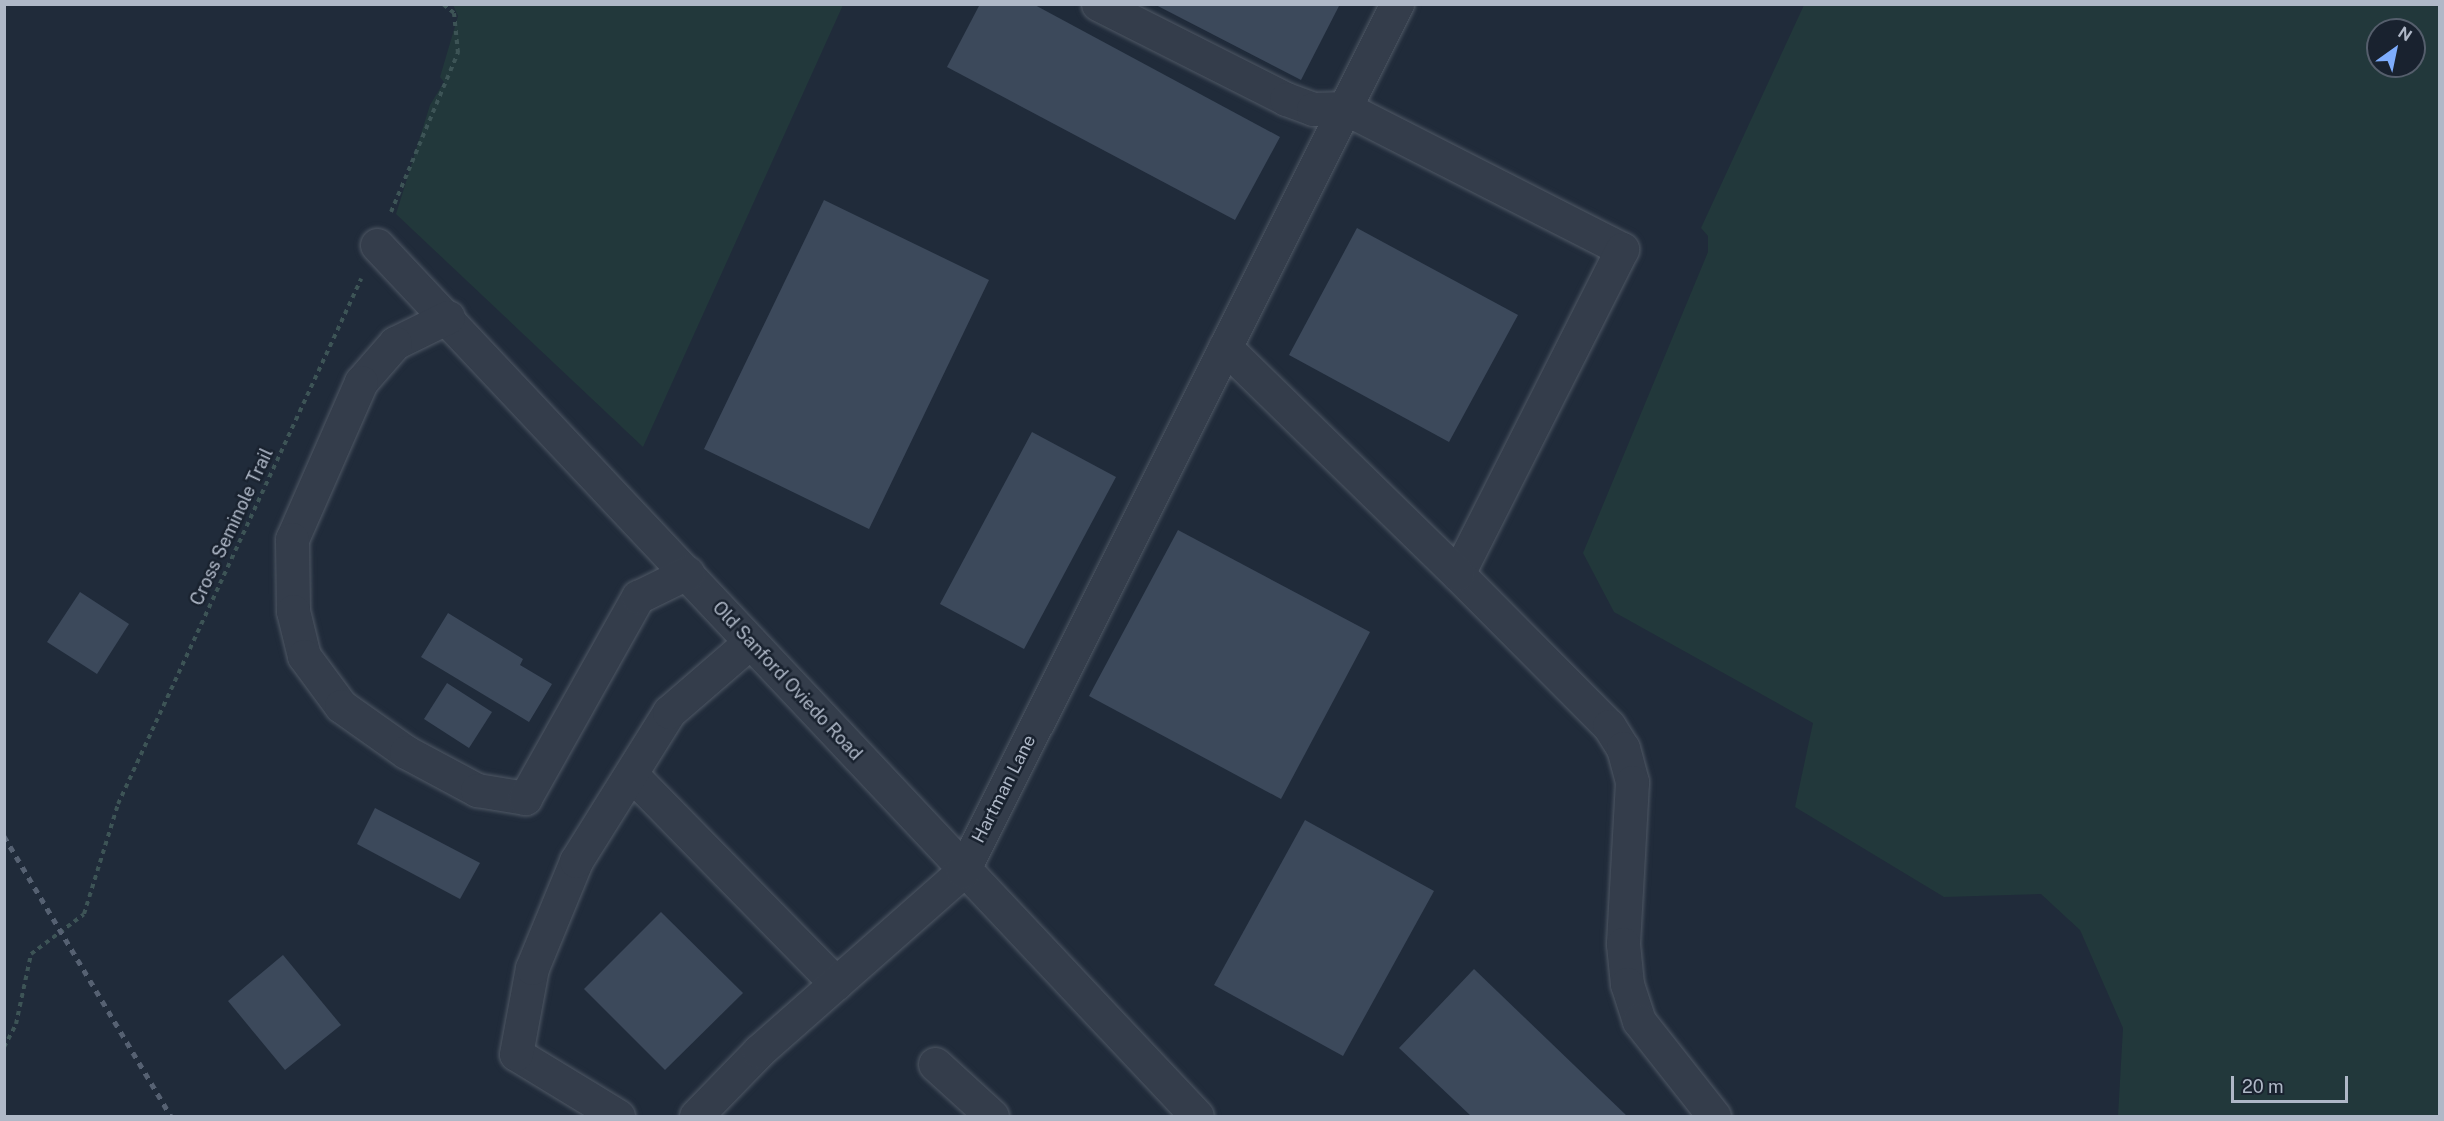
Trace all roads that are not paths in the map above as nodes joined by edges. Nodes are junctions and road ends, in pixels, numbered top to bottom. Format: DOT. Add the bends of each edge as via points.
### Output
graph roads {
  1 [pos="1098,4"];
  2 [pos="1397,4"];
  3 [pos="1345,108"];
  4 [pos="377,245"];
  5 [pos="448,316"];
  6 [pos="1225,347"];
  7 [pos="687,573"];
  8 [pos="1458,574"];
  9 [pos="750,642"];
  10 [pos="631,774"];
  11 [pos="963,871"];
  12 [pos="836,983"];
  13 [pos="935,1065"];
  14 [pos="618,1116"];
  15 [pos="696,1116"];
  16 [pos="992,1116"];
  17 [pos="1197,1116"];
  18 [pos="1714,1116"];
  1 -- 3 [label="street" via="1286,99 1313,109"];
  2 -- 3 [label="street, Hartman Lane"];
  3 -- 6 [label="street, Hartman Lane"];
  3 -- 8 [label="street" via="1622,249"];
  4 -- 5 [label="street, Old Sanford Oviedo Road"];
  5 -- 7 [label="street, Old Sanford Oviedo Road"];
  5 -- 7 [label="street" via="395,343 362,382 292,539 293,611 304,656 341,705 406,752 477,790 525,798 638,597"];
  6 -- 8 [label="street"];
  6 -- 11 [label="street, Hartman Lane"];
  7 -- 9 [label="street, Old Sanford Oviedo Road"];
  8 -- 18 [label="street" via="1609,726 1623,748 1632,782 1623,944 1627,984 1639,1021"];
  9 -- 10 [label="street" via="669,712"];
  9 -- 11 [label="street, Old Sanford Oviedo Road"];
  10 -- 12 [label="street"];
  10 -- 14 [label="street" via="576,861 536,958 516,1054"];
  11 -- 12 [label="street"];
  11 -- 17 [label="street, Old Sanford Oviedo Road"];
  12 -- 15 [label="street" via="759,1051"];
  13 -- 16 [label="street"];
}
